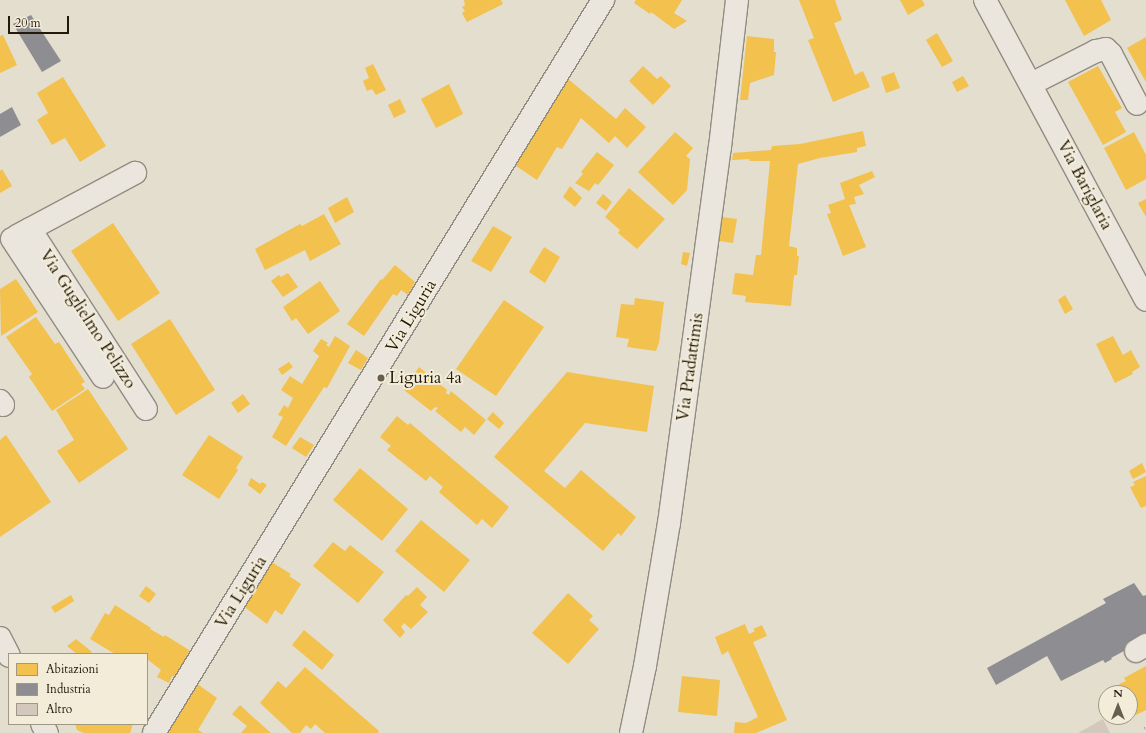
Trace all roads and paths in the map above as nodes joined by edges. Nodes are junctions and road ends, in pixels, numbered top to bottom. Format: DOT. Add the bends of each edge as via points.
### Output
graph roads {
  1 [pos="603,0"];
  2 [pos="737,0"];
  3 [pos="985,0"];
  4 [pos="1031,84"];
  5 [pos="1137,104"];
  6 [pos="135,173"];
  7 [pos="14,238"];
  8 [pos="1143,289"];
  9 [pos="103,377"];
  10 [pos="146,409"];
  11 [pos="0,638"];
  12 [pos="8,654"];
  13 [pos="154,733"];
  14 [pos="631,733"];
  1 -- 13 [label="street, Via Liguria"];
  2 -- 14 [label="street, Via Pradattimis" via="720,147 669,523 646,666"];
  3 -- 4 [label="street, Via Bariglaria"];
  4 -- 5 [label="street" via="1106,49"];
  4 -- 8 [label="street, Via Bariglaria"];
  6 -- 7 [label="street, Via Guglielmo Pelizzo"];
  7 -- 9 [label="street, Via Guglielmo Pelizzo"];
  7 -- 10 [label="street, Via Guglielmo Pelizzo"];
  11 -- 12 [label="street"];
}
